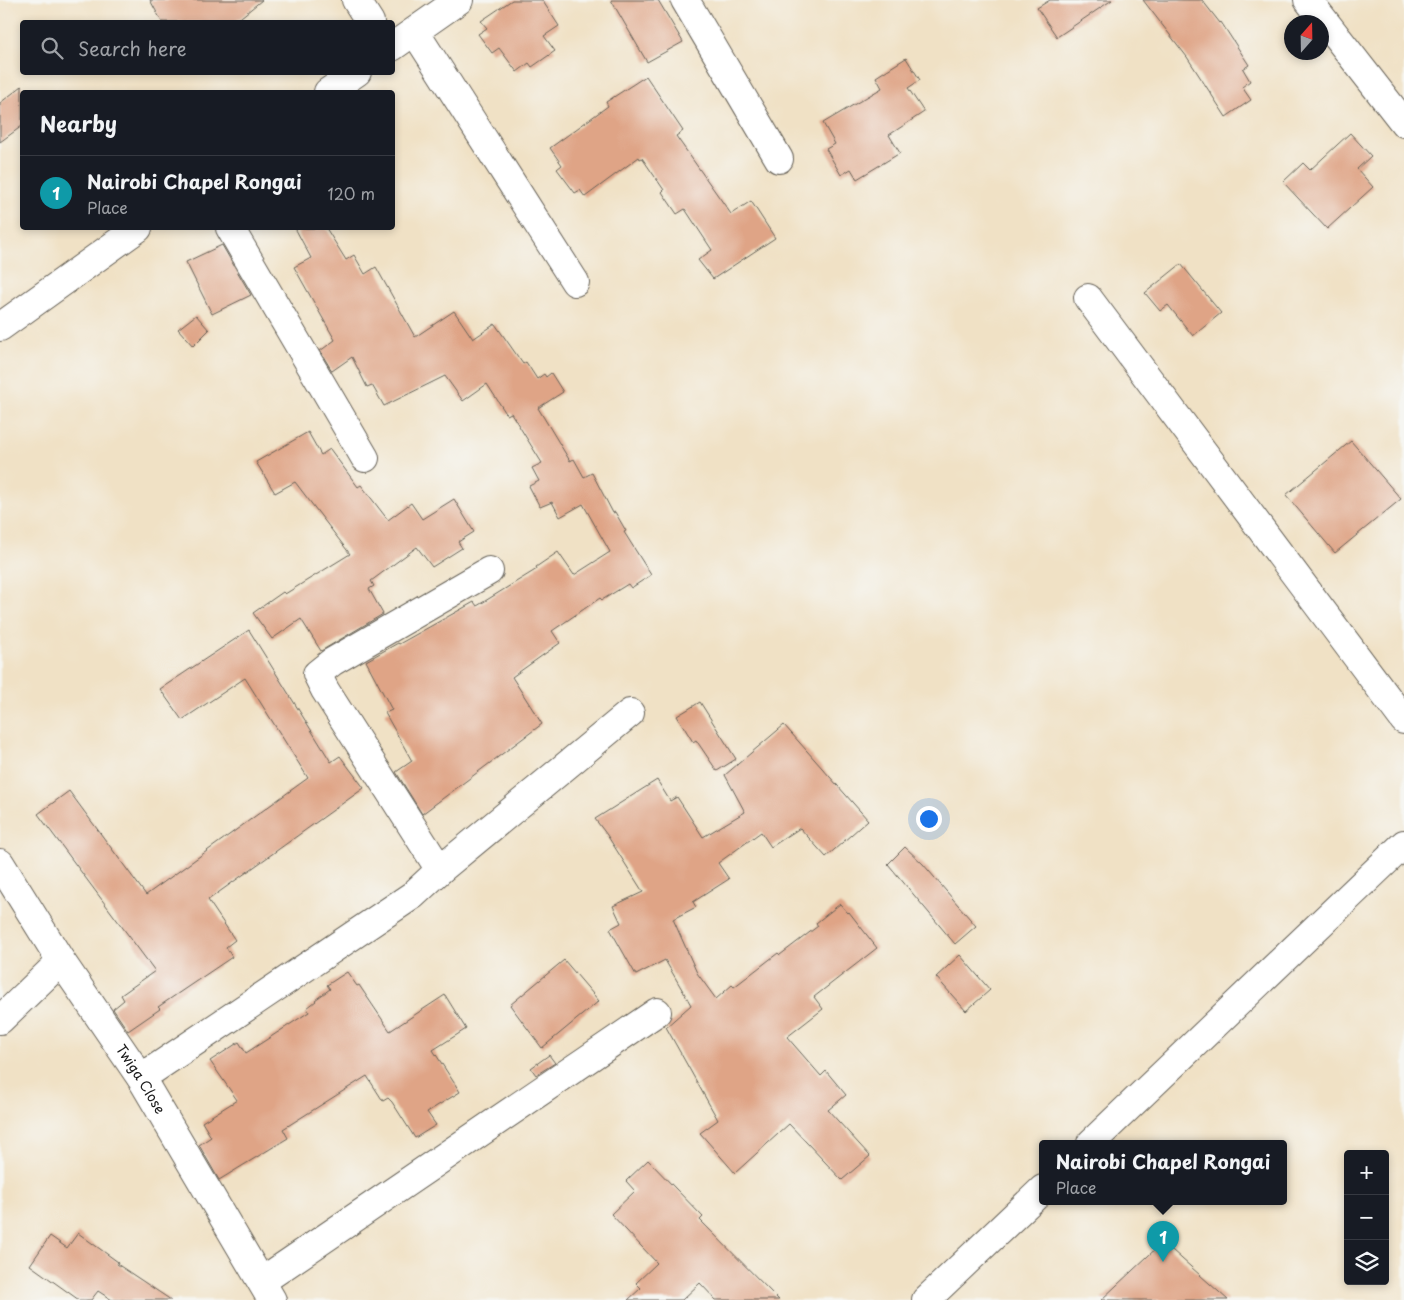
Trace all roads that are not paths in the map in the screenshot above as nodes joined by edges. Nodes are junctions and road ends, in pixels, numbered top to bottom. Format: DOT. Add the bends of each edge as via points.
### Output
graph roads {
  1 [pos="356,0"];
  2 [pos="459,0"];
  3 [pos="685,0"];
  4 [pos="1308,0"];
  5 [pos="369,20"];
  6 [pos="414,32"];
  7 [pos="395,45"];
  8 [pos="353,75"];
  9 [pos="331,90"];
  10 [pos="1404,123"];
  11 [pos="779,159"];
  12 [pos="135,230"];
  13 [pos="231,230"];
  14 [pos="575,282"];
  15 [pos="1088,298"];
  16 [pos="0,327"];
  17 [pos="365,458"];
  18 [pos="489,571"];
  19 [pos="630,713"];
  20 [pos="1404,720"];
  21 [pos="1404,844"];
  22 [pos="0,863"];
  23 [pos="440,870"];
  24 [pos="62,960"];
  25 [pos="657,1012"];
  26 [pos="0,1020"];
  27 [pos="141,1078"];
  28 [pos="1093,1140"];
  29 [pos="1039,1193"];
  30 [pos="267,1290"];
  31 [pos="926,1300"];
  1 -- 5 [label="street"];
  2 -- 6 [label="street"];
  3 -- 11 [label="street"];
  4 -- 10 [label="street"];
  6 -- 7 [label="street"];
  6 -- 14 [label="street"];
  8 -- 9 [label="street"];
  12 -- 16 [label="street"];
  13 -- 17 [label="street"];
  15 -- 20 [label="street"];
  18 -- 23 [label="street" via="332,662 317,674"];
  19 -- 23 [label="street"];
  21 -- 28 [label="street"];
  22 -- 24 [label="street, Twiga Close"];
  23 -- 27 [label="street" via="413,895"];
  24 -- 26 [label="street"];
  24 -- 27 [label="street, Twiga Close"];
  25 -- 30 [label="street"];
  27 -- 30 [label="street, Twiga Close"];
  29 -- 31 [label="street"];
}
